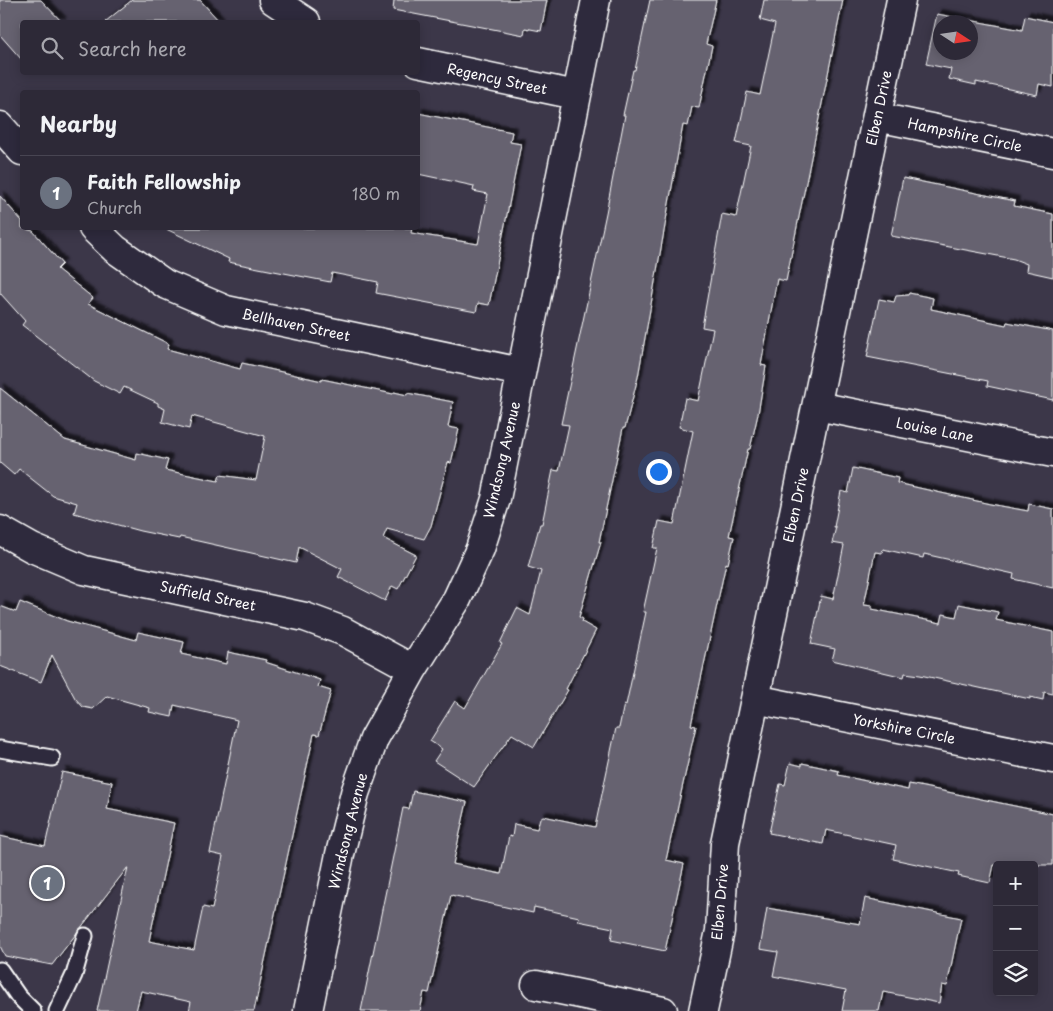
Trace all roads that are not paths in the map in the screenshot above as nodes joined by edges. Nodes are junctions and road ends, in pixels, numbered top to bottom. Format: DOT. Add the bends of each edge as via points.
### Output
graph roads {
  1 [pos="273,0"];
  2 [pos="596,0"];
  3 [pos="901,0"];
  4 [pos="302,20"];
  5 [pos="420,62"];
  6 [pos="576,95"];
  7 [pos="877,117"];
  8 [pos="0,126"];
  9 [pos="20,149"];
  10 [pos="1053,153"];
  11 [pos="95,230"];
  12 [pos="521,372"];
  13 [pos="817,406"];
  14 [pos="1053,453"];
  15 [pos="0,530"];
  16 [pos="413,669"];
  17 [pos="755,699"];
  18 [pos="0,748"];
  19 [pos="52,758"];
  20 [pos="1053,759"];
  21 [pos="85,936"];
  22 [pos="0,970"];
  23 [pos="536,985"];
  24 [pos="33,1011"];
  25 [pos="57,1011"];
  26 [pos="308,1011"];
  27 [pos="663,1011"];
  28 [pos="703,1011"];
  1 -- 4 [label="street"];
  2 -- 6 [label="street, Windsong Avenue"];
  3 -- 7 [label="street, Elben Drive"];
  5 -- 6 [label="street, Regency Street"];
  6 -- 12 [label="street, Windsong Avenue"];
  7 -- 10 [label="street, Hampshire Circle"];
  7 -- 13 [label="street, Elben Drive"];
  8 -- 9 [label="street"];
  11 -- 12 [label="street, Bellhaven Street" via="115,249 165,284 226,310"];
  12 -- 16 [label="street, Windsong Avenue" via="496,499 480,549 457,599"];
  13 -- 14 [label="street, Louise Lane"];
  13 -- 17 [label="street, Elben Drive"];
  15 -- 16 [label="street, Suffield Street" via="84,570 305,617 344,631"];
  16 -- 26 [label="street, Windsong Avenue" via="374,739 355,793"];
  17 -- 20 [label="street, Yorkshire Circle"];
  17 -- 28 [label="street, Elben Drive" via="725,842 720,931"];
  18 -- 19 [label="lane"];
  21 -- 25 [label="lane" via="74,975"];
  22 -- 24 [label="lane"];
  23 -- 27 [label="street"];
}
